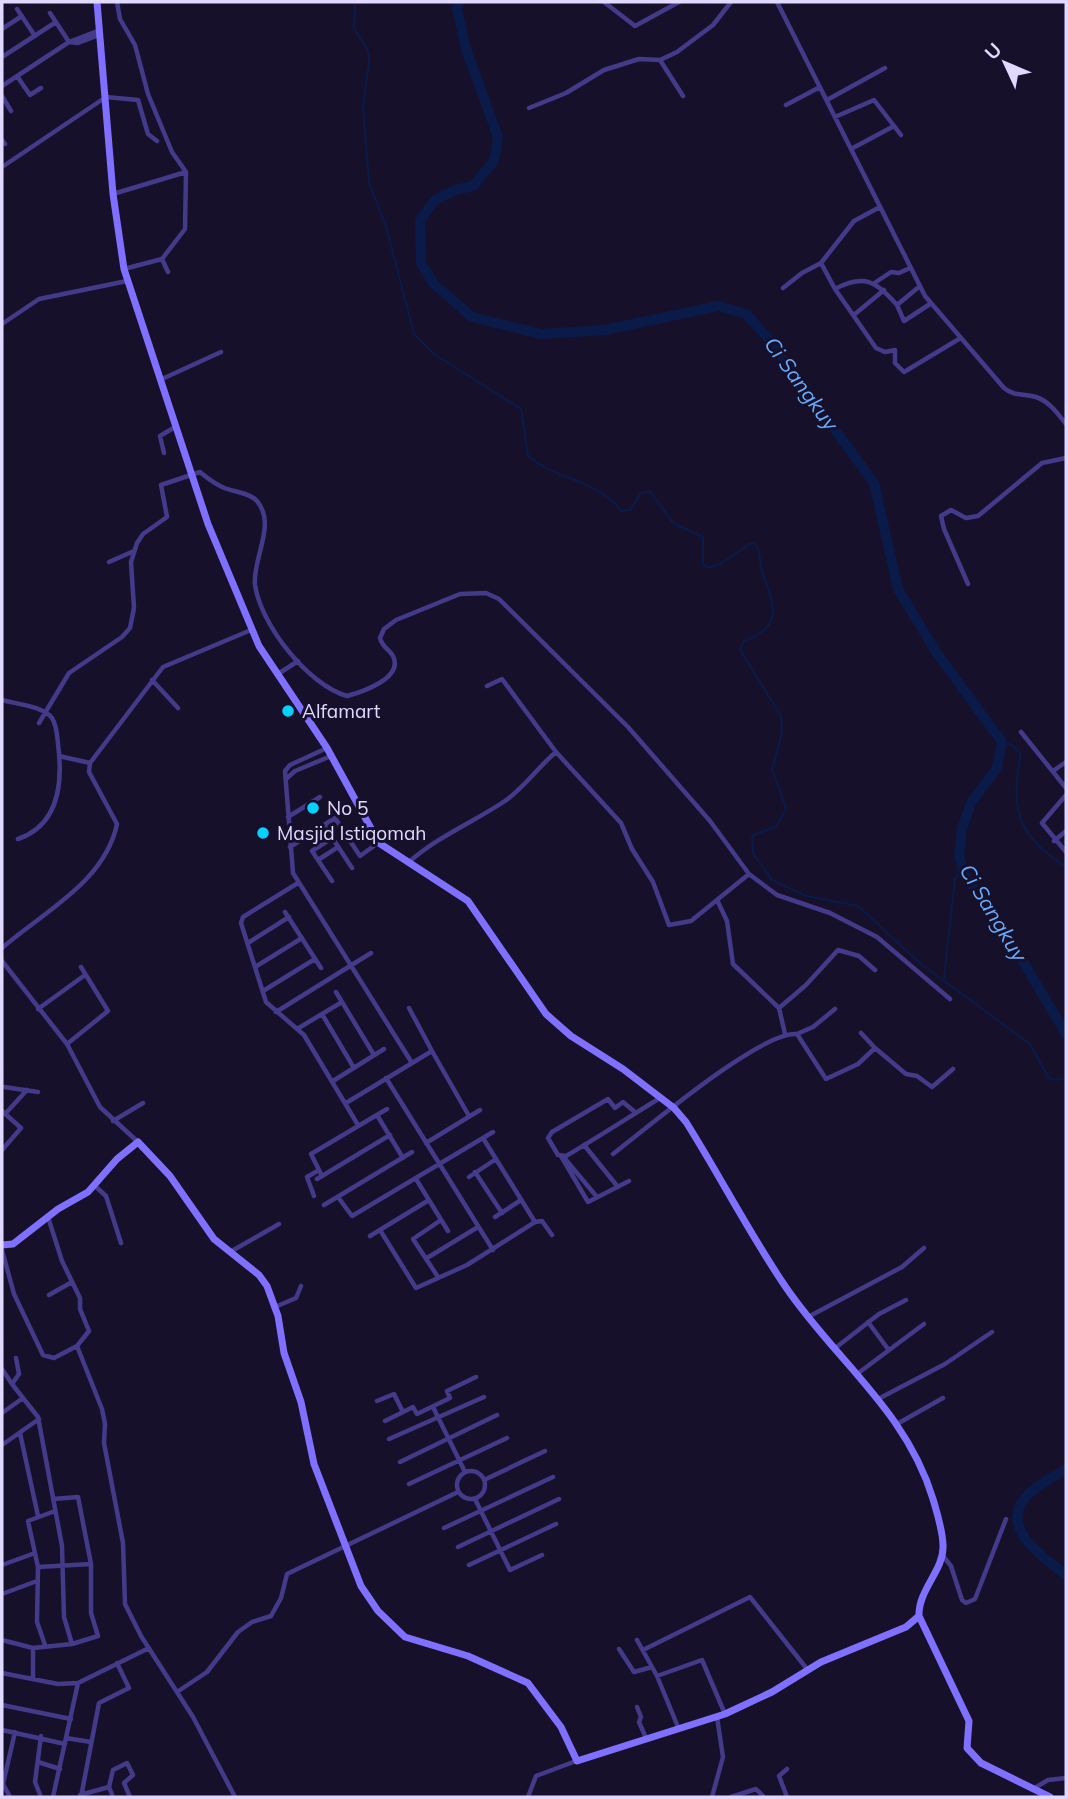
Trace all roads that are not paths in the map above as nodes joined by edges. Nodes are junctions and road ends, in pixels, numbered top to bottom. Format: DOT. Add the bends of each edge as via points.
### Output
graph roads {
  1 [pos="97,2"];
  2 [pos="117,2"];
  3 [pos="604,2"];
  4 [pos="679,2"];
  5 [pos="731,2"];
  6 [pos="778,2"];
  7 [pos="18,9"];
  8 [pos="50,13"];
  9 [pos="22,16"];
  10 [pos="56,22"];
  11 [pos="2,29"];
  12 [pos="100,33"];
  13 [pos="35,36"];
  14 [pos="69,42"];
  15 [pos="2,57"];
  16 [pos="660,60"];
  17 [pos="885,68"];
  18 [pos="17,76"];
  19 [pos="2,86"];
  20 [pos="820,87"];
  21 [pos="41,88"];
  22 [pos="2,96"];
  23 [pos="683,96"];
  24 [pos="106,97"];
  25 [pos="827,100"];
  26 [pos="786,105"];
  27 [pos="529,108"];
  28 [pos="11,111"];
  29 [pos="835,117"];
  30 [pos="894,126"];
  31 [pos="901,135"];
  32 [pos="157,141"];
  33 [pos="851,149"];
  34 [pos="2,167"];
  35 [pos="186,172"];
  36 [pos="113,194"];
  37 [pos="880,208"];
  38 [pos="162,259"];
  39 [pos="821,263"];
  40 [pos="910,268"];
  41 [pos="124,269"];
  42 [pos="168,272"];
  43 [pos="128,281"];
  44 [pos="873,284"];
  45 [pos="920,286"];
  46 [pos="783,288"];
  47 [pos="835,289"];
  48 [pos="884,290"];
  49 [pos="930,304"];
  50 [pos="897,305"];
  51 [pos="855,314"];
  52 [pos="2,324"];
  53 [pos="959,339"];
  54 [pos="221,352"];
  55 [pos="162,379"];
  56 [pos="1066,424"];
  57 [pos="176,426"];
  58 [pos="164,453"];
  59 [pos="1066,458"];
  60 [pos="191,475"];
  61 [pos="135,550"];
  62 [pos="109,562"];
  63 [pos="968,584"];
  64 [pos="251,630"];
  65 [pos="298,661"];
  66 [pos="278,674"];
  67 [pos="152,680"];
  68 [pos="487,686"];
  69 [pos="2,700"];
  70 [pos="177,708"];
  71 [pos="45,712"];
  72 [pos="39,723"];
  73 [pos="1021,732"];
  74 [pos="327,748"];
  75 [pos="556,752"];
  76 [pos="60,756"];
  77 [pos="331,756"];
  78 [pos="1066,762"];
  79 [pos="90,764"];
  80 [pos="1053,771"];
  81 [pos="286,780"];
  82 [pos="1066,788"];
  83 [pos="1066,795"];
  84 [pos="320,797"];
  85 [pos="288,817"];
  86 [pos="324,825"];
  87 [pos="1066,831"];
  88 [pos="332,838"];
  89 [pos="18,839"];
  90 [pos="1054,841"];
  91 [pos="379,843"];
  92 [pos="290,847"];
  93 [pos="338,847"];
  94 [pos="1066,852"];
  95 [pos="318,860"];
  96 [pos="407,863"];
  97 [pos="352,868"];
  98 [pos="749,874"];
  99 [pos="332,881"];
  100 [pos="298,883"];
  101 [pos="718,902"];
  102 [pos="303,938"];
  103 [pos="248,943"];
  104 [pos="2,948"];
  105 [pos="371,953"];
  106 [pos="315,959"];
  107 [pos="2,961"];
  108 [pos="351,966"];
  109 [pos="81,967"];
  110 [pos="255,967"];
  111 [pos="321,968"];
  112 [pos="875,970"];
  113 [pos="85,975"];
  114 [pos="263,991"];
  115 [pos="336,992"];
  116 [pos="950,999"];
  117 [pos="342,1002"];
  118 [pos="409,1008"];
  119 [pos="779,1008"];
  120 [pos="38,1009"];
  121 [pos="835,1009"];
  122 [pos="276,1012"];
  123 [pos="322,1014"];
  124 [pos="297,1029"];
  125 [pos="861,1033"];
  126 [pos="785,1034"];
  127 [pos="797,1034"];
  128 [pos="67,1044"];
  129 [pos="875,1048"];
  130 [pos="384,1049"];
  131 [pos="432,1051"];
  132 [pos="374,1055"];
  133 [pos="412,1063"];
  134 [pos="354,1068"];
  135 [pos="953,1069"];
  136 [pos="386,1078"];
  137 [pos="333,1081"];
  138 [pos="4,1087"];
  139 [pos="27,1090"];
  140 [pos="38,1092"];
  141 [pos="660,1098"];
  142 [pos="143,1103"];
  143 [pos="346,1103"];
  144 [pos="674,1108"];
  145 [pos="387,1110"];
  146 [pos="480,1110"];
  147 [pos="4,1113"];
  148 [pos="636,1113"];
  149 [pos="377,1115"];
  150 [pos="469,1116"];
  151 [pos="113,1121"];
  152 [pos="358,1125"];
  153 [pos="493,1132"];
  154 [pos="390,1135"];
  155 [pos="483,1138"];
  156 [pos="138,1142"];
  157 [pos="426,1143"];
  158 [pos="584,1145"];
  159 [pos="3,1146"];
  160 [pos="412,1152"];
  161 [pos="613,1154"];
  162 [pos="562,1157"];
  163 [pos="403,1158"];
  164 [pos="496,1159"];
  165 [pos="439,1164"];
  166 [pos="319,1170"];
  167 [pos="475,1172"];
  168 [pos="468,1177"];
  169 [pos="416,1179"];
  170 [pos="629,1181"];
  171 [pos="95,1186"];
  172 [pos="618,1186"];
  173 [pos="314,1196"];
  174 [pos="338,1197"];
  175 [pos="597,1197"];
  176 [pos="429,1200"];
  177 [pos="522,1200"];
  178 [pos="324,1205"];
  179 [pos="502,1213"];
  180 [pos="48,1217"];
  181 [pos="495,1217"];
  182 [pos="441,1220"];
  183 [pos="535,1222"];
  184 [pos="279,1224"];
  185 [pos="478,1227"];
  186 [pos="380,1230"];
  187 [pos="448,1231"];
  188 [pos="552,1235"];
  189 [pos="370,1236"];
  190 [pos="121,1243"];
  191 [pos="2,1245"];
  192 [pos="924,1248"];
  193 [pos="2,1250"];
  194 [pos="493,1250"];
  195 [pos="229,1253"];
  196 [pos="427,1258"];
  197 [pos="438,1277"];
  198 [pos="72,1282"];
  199 [pos="301,1286"];
  200 [pos="48,1296"];
  201 [pos="906,1300"];
  202 [pos="275,1307"];
  203 [pos="807,1318"];
  204 [pos="868,1322"];
  205 [pos="924,1324"];
  206 [pos="992,1332"];
  207 [pos="77,1346"];
  208 [pos="833,1349"];
  209 [pos="888,1349"];
  210 [pos="16,1358"];
  211 [pos="2,1369"];
  212 [pos="858,1374"];
  213 [pos="476,1377"];
  214 [pos="4,1378"];
  215 [pos="12,1384"];
  216 [pos="484,1397"];
  217 [pos="23,1398"];
  218 [pos="880,1398"];
  219 [pos="943,1398"];
  220 [pos="377,1401"];
  221 [pos="433,1407"];
  222 [pos="403,1412"];
  223 [pos="2,1413"];
  224 [pos="497,1415"];
  225 [pos="438,1417"];
  226 [pos="39,1419"];
  227 [pos="385,1421"];
  228 [pos="897,1424"];
  229 [pos="20,1433"];
  230 [pos="448,1438"];
  231 [pos="507,1438"];
  232 [pos="389,1439"];
  233 [pos="2,1445"];
  234 [pos="545,1451"];
  235 [pos="459,1460"];
  236 [pos="400,1462"];
  237 [pos="465,1472"];
  238 [pos="554,1477"];
  239 [pos="484,1480"];
  240 [pos="410,1484"];
  241 [pos="458,1492"];
  242 [pos="53,1499"];
  243 [pos="475,1499"];
  244 [pos="559,1499"];
  245 [pos="55,1511"];
  246 [pos="481,1511"];
  247 [pos="38,1516"];
  248 [pos="1006,1519"];
  249 [pos="556,1524"];
  250 [pos="444,1528"];
  251 [pos="491,1531"];
  252 [pos="344,1544"];
  253 [pos="458,1547"];
  254 [pos="501,1551"];
  255 [pos="35,1553"];
  256 [pos="542,1555"];
  257 [pos="942,1556"];
  258 [pos="91,1564"];
  259 [pos="65,1565"];
  260 [pos="470,1565"];
  261 [pos="2,1566"];
  262 [pos="38,1567"];
  263 [pos="37,1581"];
  264 [pos="2,1594"];
  265 [pos="919,1616"];
  266 [pos="2,1640"];
  267 [pos="637,1640"];
  268 [pos="72,1644"];
  269 [pos="45,1645"];
  270 [pos="33,1648"];
  271 [pos="149,1648"];
  272 [pos="619,1649"];
  273 [pos="643,1650"];
  274 [pos="117,1663"];
  275 [pos="652,1667"];
  276 [pos="809,1671"];
  277 [pos="2,1673"];
  278 [pos="657,1676"];
  279 [pos="33,1678"];
  280 [pos="78,1683"];
  281 [pos="177,1692"];
  282 [pos="2,1705"];
  283 [pos="637,1707"];
  284 [pos="725,1714"];
  285 [pos="717,1717"];
  286 [pos="71,1718"];
  287 [pos="678,1727"];
  288 [pos="2,1730"];
  289 [pos="15,1732"];
  290 [pos="41,1736"];
  291 [pos="646,1738"];
  292 [pos="65,1741"];
  293 [pos="91,1742"];
  294 [pos="577,1760"];
  295 [pos="38,1762"];
  296 [pos="60,1769"];
  297 [pos="787,1769"];
  298 [pos="1066,1778"];
  299 [pos="2,1784"];
  300 [pos="109,1787"];
  301 [pos="1032,1790"];
  302 [pos="80,1796"];
  303 [pos="10,1797"];
  304 [pos="41,1797"];
  305 [pos="53,1797"];
  306 [pos="114,1797"];
  307 [pos="130,1797"];
  308 [pos="235,1797"];
  309 [pos="528,1797"];
  310 [pos="712,1797"];
  311 [pos="731,1797"];
  312 [pos="764,1797"];
  313 [pos="787,1797"];
  314 [pos="1050,1797"];
  1 -- 12 [label="street"];
  2 -- 35 [label="street" via="148,94 172,152"];
  3 -- 4 [label="street" via="635,26"];
  5 -- 16 [label="street" via="704,33"];
  6 -- 20 [label="street"];
  7 -- 9 [label="street"];
  8 -- 10 [label="street"];
  9 -- 11 [label="street"];
  9 -- 13 [label="street"];
  10 -- 13 [label="street"];
  10 -- 14 [label="street"];
  12 -- 14 [label="street"];
  12 -- 24 [label="street"];
  13 -- 15 [label="street"];
  14 -- 18 [label="street"];
  16 -- 23 [label="street"];
  16 -- 27 [label="street" via="639,59 612,67"];
  17 -- 25 [label="street"];
  18 -- 19 [label="street"];
  18 -- 21 [label="street" via="30,95"];
  20 -- 25 [label="street"];
  20 -- 26 [label="street"];
  22 -- 28 [label="street"];
  24 -- 32 [label="street" via="138,100 148,134"];
  24 -- 34 [label="street"];
  24 -- 36 [label="street"];
  25 -- 29 [label="street"];
  29 -- 30 [label="street" via="874,100"];
  29 -- 33 [label="street"];
  30 -- 31 [label="street"];
  30 -- 33 [label="street"];
  33 -- 37 [label="street"];
  35 -- 36 [label="street"];
  35 -- 38 [label="street" via="185,229"];
  36 -- 41 [label="street"];
  37 -- 39 [label="street" via="854,221"];
  37 -- 40 [label="street"];
  38 -- 41 [label="street"];
  38 -- 42 [label="street"];
  39 -- 46 [label="street"];
  39 -- 47 [label="street"];
  40 -- 44 [label="street" via="891,272"];
  40 -- 45 [label="street"];
  41 -- 43 [label="street"];
  43 -- 52 [label="street" via="38,299"];
  43 -- 55 [label="street"];
  44 -- 47 [label="street" via="858,280"];
  44 -- 48 [label="street"];
  45 -- 49 [label="street"];
  45 -- 50 [label="street"];
  47 -- 51 [label="street"];
  48 -- 50 [label="street"];
  48 -- 51 [label="street"];
  49 -- 50 [label="street" via="904,321"];
  49 -- 53 [label="street"];
  51 -- 53 [label="street" via="876,348 895,350 895,363 904,372"];
  53 -- 56 [label="street" via="1010,393 1038,397"];
  54 -- 55 [label="street"];
  55 -- 57 [label="street"];
  57 -- 58 [label="street" via="160,436"];
  57 -- 60 [label="street"];
  59 -- 63 [label="street" via="1042,463 978,516 966,518 951,510 941,516"];
  60 -- 61 [label="street" via="161,485 167,517 143,534"];
  60 -- 64 [label="street"];
  60 -- 65 [label="street" via="200,472 259,505 264,531 255,584 272,629"];
  61 -- 62 [label="street"];
  61 -- 71 [label="street" via="130,628 69,673"];
  64 -- 66 [label="street"];
  64 -- 67 [label="street" via="167,665"];
  65 -- 66 [label="street"];
  65 -- 98 [label="street" via="332,690 347,696 357,694 393,671 394,660 380,638 390,624 471,591 499,599 628,727"];
  66 -- 74 [label="street"];
  67 -- 70 [label="street"];
  67 -- 79 [label="street"];
  68 -- 75 [label="street" via="502,679"];
  69 -- 71 [label="street"];
  71 -- 72 [label="street"];
  71 -- 76 [label="street" via="56,727"];
  73 -- 80 [label="street"];
  74 -- 77 [label="street"];
  74 -- 81 [label="street" via="288,766"];
  75 -- 96 [label="street" via="513,796 440,836"];
  75 -- 101 [label="street" via="621,823 648,872 669,926 691,921"];
  76 -- 79 [label="street"];
  76 -- 89 [label="street" via="56,803 38,829"];
  77 -- 81 [label="street" via="295,771"];
  77 -- 91 [label="street"];
  78 -- 80 [label="street"];
  79 -- 104 [label="street" via="89,772 117,824 115,832 79,886"];
  80 -- 82 [label="street"];
  81 -- 85 [label="street"];
  83 -- 90 [label="street" via="1043,818 1043,827"];
  84 -- 85 [label="street"];
  85 -- 92 [label="street"];
  86 -- 88 [label="street"];
  86 -- 91 [label="street" via="335,818 360,856"];
  86 -- 92 [label="street"];
  87 -- 90 [label="street"];
  88 -- 93 [label="street"];
  88 -- 95 [label="street" via="312,851"];
  90 -- 94 [label="street"];
  91 -- 96 [label="street"];
  92 -- 100 [label="street" via="291,868"];
  93 -- 95 [label="street"];
  93 -- 97 [label="street"];
  95 -- 99 [label="street"];
  96 -- 141 [label="street" via="468,901 546,1014"];
  98 -- 101 [label="street"];
  98 -- 116 [label="street" via="777,895 830,913 877,937"];
  100 -- 103 [label="street" via="243,917"];
  100 -- 108 [label="street"];
  101 -- 119 [label="street" via="727,921 733,964"];
  102 -- 103 [label="street" via="287,914"];
  102 -- 106 [label="street"];
  102 -- 110 [label="street"];
  103 -- 110 [label="street"];
  105 -- 108 [label="street"];
  106 -- 111 [label="street"];
  106 -- 114 [label="street"];
  107 -- 120 [label="street"];
  108 -- 122 [label="street"];
  108 -- 133 [label="street"];
  109 -- 113 [label="street"];
  110 -- 114 [label="street"];
  112 -- 119 [label="street" via="859,956 838,950"];
  113 -- 120 [label="street"];
  113 -- 128 [label="street" via="108,1012"];
  114 -- 122 [label="street"];
  115 -- 117 [label="street"];
  117 -- 123 [label="street"];
  117 -- 132 [label="street"];
  118 -- 131 [label="street"];
  119 -- 126 [label="street"];
  120 -- 128 [label="street"];
  121 -- 127 [label="street"];
  122 -- 124 [label="street"];
  123 -- 124 [label="street"];
  123 -- 134 [label="street"];
  124 -- 137 [label="street"];
  125 -- 129 [label="street"];
  126 -- 127 [label="street"];
  126 -- 144 [label="street" via="736,1060"];
  127 -- 129 [label="street" via="824,1079 858,1064"];
  128 -- 151 [label="street" via="100,1107"];
  129 -- 135 [label="street" via="906,1074 932,1087"];
  130 -- 132 [label="street"];
  131 -- 133 [label="street"];
  131 -- 150 [label="street"];
  132 -- 134 [label="street"];
  133 -- 136 [label="street"];
  134 -- 137 [label="street"];
  136 -- 143 [label="street"];
  136 -- 157 [label="street"];
  137 -- 143 [label="street"];
  138 -- 139 [label="street"];
  139 -- 140 [label="street"];
  139 -- 147 [label="street"];
  141 -- 144 [label="street"];
  141 -- 148 [label="street"];
  142 -- 151 [label="street"];
  143 -- 152 [label="street"];
  144 -- 161 [label="street"];
  144 -- 203 [label="street"];
  145 -- 149 [label="street"];
  146 -- 150 [label="street"];
  147 -- 159 [label="street" via="21,1128"];
  148 -- 158 [label="street"];
  148 -- 162 [label="street" via="624,1102 615,1108 608,1099 578,1115 548,1136"];
  149 -- 152 [label="street"];
  149 -- 154 [label="street"];
  150 -- 157 [label="street"];
  151 -- 156 [label="street"];
  152 -- 166 [label="street" via="311,1154"];
  153 -- 155 [label="street"];
  154 -- 163 [label="street"];
  154 -- 166 [label="street" via="320,1178"];
  155 -- 164 [label="street"];
  155 -- 165 [label="street"];
  156 -- 171 [label="street"];
  156 -- 195 [label="street"];
  157 -- 165 [label="street"];
  158 -- 162 [label="street"];
  158 -- 172 [label="street"];
  160 -- 163 [label="street"];
  162 -- 175 [label="street"];
  162 -- 175 [label="street" via="588,1202"];
  163 -- 174 [label="street"];
  164 -- 167 [label="street"];
  164 -- 177 [label="street"];
  165 -- 169 [label="street"];
  165 -- 185 [label="street"];
  166 -- 173 [label="street" via="306,1179"];
  167 -- 168 [label="street"];
  167 -- 179 [label="street"];
  169 -- 174 [label="street" via="352,1216"];
  169 -- 176 [label="street"];
  170 -- 172 [label="street"];
  171 -- 180 [label="street"];
  171 -- 190 [label="street" via="106,1196"];
  172 -- 175 [label="street"];
  174 -- 178 [label="street"];
  176 -- 182 [label="street"];
  176 -- 186 [label="street"];
  177 -- 179 [label="street"];
  177 -- 183 [label="street"];
  179 -- 181 [label="street"];
  180 -- 191 [label="street" via="13,1244"];
  180 -- 198 [label="street"];
  182 -- 187 [label="street"];
  182 -- 196 [label="street" via="413,1239"];
  183 -- 188 [label="street" via="542,1221"];
  183 -- 194 [label="street"];
  184 -- 195 [label="street"];
  185 -- 194 [label="street"];
  185 -- 196 [label="street"];
  186 -- 189 [label="street"];
  186 -- 197 [label="street" via="414,1287"];
  192 -- 203 [label="street" via="902,1267"];
  193 -- 207 [label="street" via="15,1294 43,1355 54,1358"];
  194 -- 197 [label="street"];
  195 -- 202 [label="street" via="265,1282"];
  196 -- 197 [label="street"];
  198 -- 200 [label="street"];
  198 -- 207 [label="street" via="89,1333"];
  199 -- 202 [label="street" via="296,1298"];
  201 -- 204 [label="street"];
  202 -- 252 [label="street" via="310,1451"];
  203 -- 208 [label="street"];
  204 -- 208 [label="street"];
  204 -- 209 [label="street"];
  205 -- 209 [label="street"];
  206 -- 218 [label="street" via="945,1364"];
  207 -- 271 [label="street" via="104,1416 103,1443 124,1543 125,1604"];
  208 -- 212 [label="street"];
  209 -- 212 [label="street"];
  210 -- 215 [label="street" via="19,1374"];
  211 -- 214 [label="street"];
  212 -- 218 [label="street"];
  213 -- 221 [label="street" via="447,1391 450,1398"];
  214 -- 215 [label="street"];
  215 -- 217 [label="street"];
  216 -- 225 [label="street"];
  217 -- 223 [label="street"];
  217 -- 226 [label="street"];
  218 -- 228 [label="street"];
  219 -- 228 [label="street"];
  220 -- 222 [label="street" via="394,1394"];
  221 -- 222 [label="street" via="417,1414 413,1407"];
  221 -- 225 [label="street"];
  222 -- 227 [label="street"];
  224 -- 230 [label="street"];
  225 -- 230 [label="street"];
  225 -- 232 [label="street"];
  226 -- 229 [label="street"];
  226 -- 242 [label="street"];
  228 -- 257 [label="street" via="930,1489"];
  229 -- 233 [label="street"];
  229 -- 247 [label="street"];
  230 -- 235 [label="street"];
  230 -- 236 [label="street"];
  231 -- 235 [label="street"];
  234 -- 239 [label="street"];
  235 -- 237 [label="street"];
  235 -- 240 [label="street"];
  237 -- 239 [label="street" via="475,1471"];
  237 -- 241 [label="street" via="456,1484"];
  238 -- 246 [label="street"];
  239 -- 243 [label="street" via="485,1491"];
  241 -- 243 [label="street" via="463,1498"];
  241 -- 252 [label="street"];
  242 -- 245 [label="street"];
  242 -- 258 [label="street" via="78,1497"];
  243 -- 246 [label="street"];
  244 -- 251 [label="street"];
  245 -- 247 [label="street"];
  245 -- 259 [label="street"];
  246 -- 250 [label="street"];
  246 -- 251 [label="street"];
  247 -- 255 [label="street" via="28,1521"];
  248 -- 257 [label="street" via="975,1600 962,1600 951,1566"];
  249 -- 254 [label="street"];
  251 -- 253 [label="street"];
  251 -- 254 [label="street"];
  252 -- 281 [label="street" via="287,1574 271,1616 238,1632 208,1672"];
  252 -- 294 [label="street" via="361,1586 392,1627 414,1640 447,1648 528,1683 561,1727"];
  254 -- 256 [label="street" via="510,1570"];
  254 -- 260 [label="street"];
  255 -- 261 [label="street"];
  255 -- 262 [label="street"];
  257 -- 265 [label="street" via="919,1606"];
  258 -- 259 [label="street"];
  258 -- 268 [label="street" via="91,1610 98,1636"];
  259 -- 262 [label="street"];
  259 -- 268 [label="street" via="64,1617"];
  262 -- 263 [label="street"];
  263 -- 264 [label="street"];
  263 -- 269 [label="street" via="37,1622"];
  265 -- 276 [label="street" via="906,1627"];
  265 -- 301 [label="street" via="969,1721 968,1751"];
  266 -- 270 [label="street"];
  267 -- 273 [label="street"];
  268 -- 269 [label="street"];
  269 -- 270 [label="street"];
  270 -- 279 [label="street"];
  271 -- 274 [label="street"];
  271 -- 281 [label="street"];
  272 -- 275 [label="street" via="634,1672"];
  273 -- 275 [label="street"];
  273 -- 276 [label="street" via="750,1597"];
  274 -- 280 [label="street"];
  274 -- 293 [label="street" via="129,1688 99,1703"];
  275 -- 278 [label="street"];
  276 -- 284 [label="street"];
  277 -- 279 [label="street"];
  278 -- 284 [label="street" via="702,1660"];
  278 -- 287 [label="street"];
  279 -- 280 [label="street"];
  280 -- 286 [label="street"];
  281 -- 308 [label="street"];
  282 -- 286 [label="street"];
  283 -- 291 [label="street"];
  284 -- 285 [label="street"];
  285 -- 287 [label="street"];
  285 -- 310 [label="street" via="723,1757"];
  286 -- 292 [label="street"];
  287 -- 291 [label="street"];
  288 -- 289 [label="street"];
  289 -- 290 [label="street"];
  289 -- 299 [label="street"];
  290 -- 292 [label="street"];
  290 -- 295 [label="street"];
  291 -- 294 [label="street"];
  292 -- 293 [label="street"];
  292 -- 296 [label="street"];
  293 -- 302 [label="street"];
  294 -- 309 [label="street" via="536,1776"];
  295 -- 296 [label="street"];
  295 -- 304 [label="street" via="35,1782"];
  296 -- 305 [label="street"];
  297 -- 313 [label="street" via="779,1776"];
  298 -- 301 [label="street" via="1048,1780"];
  299 -- 303 [label="street"];
  300 -- 302 [label="street"];
  300 -- 306 [label="street"];
  300 -- 307 [label="street" via="114,1768 129,1764 133,1775 124,1783"];
  301 -- 314 [label="street"];
  311 -- 312 [label="street" via="753,1789"];
}
